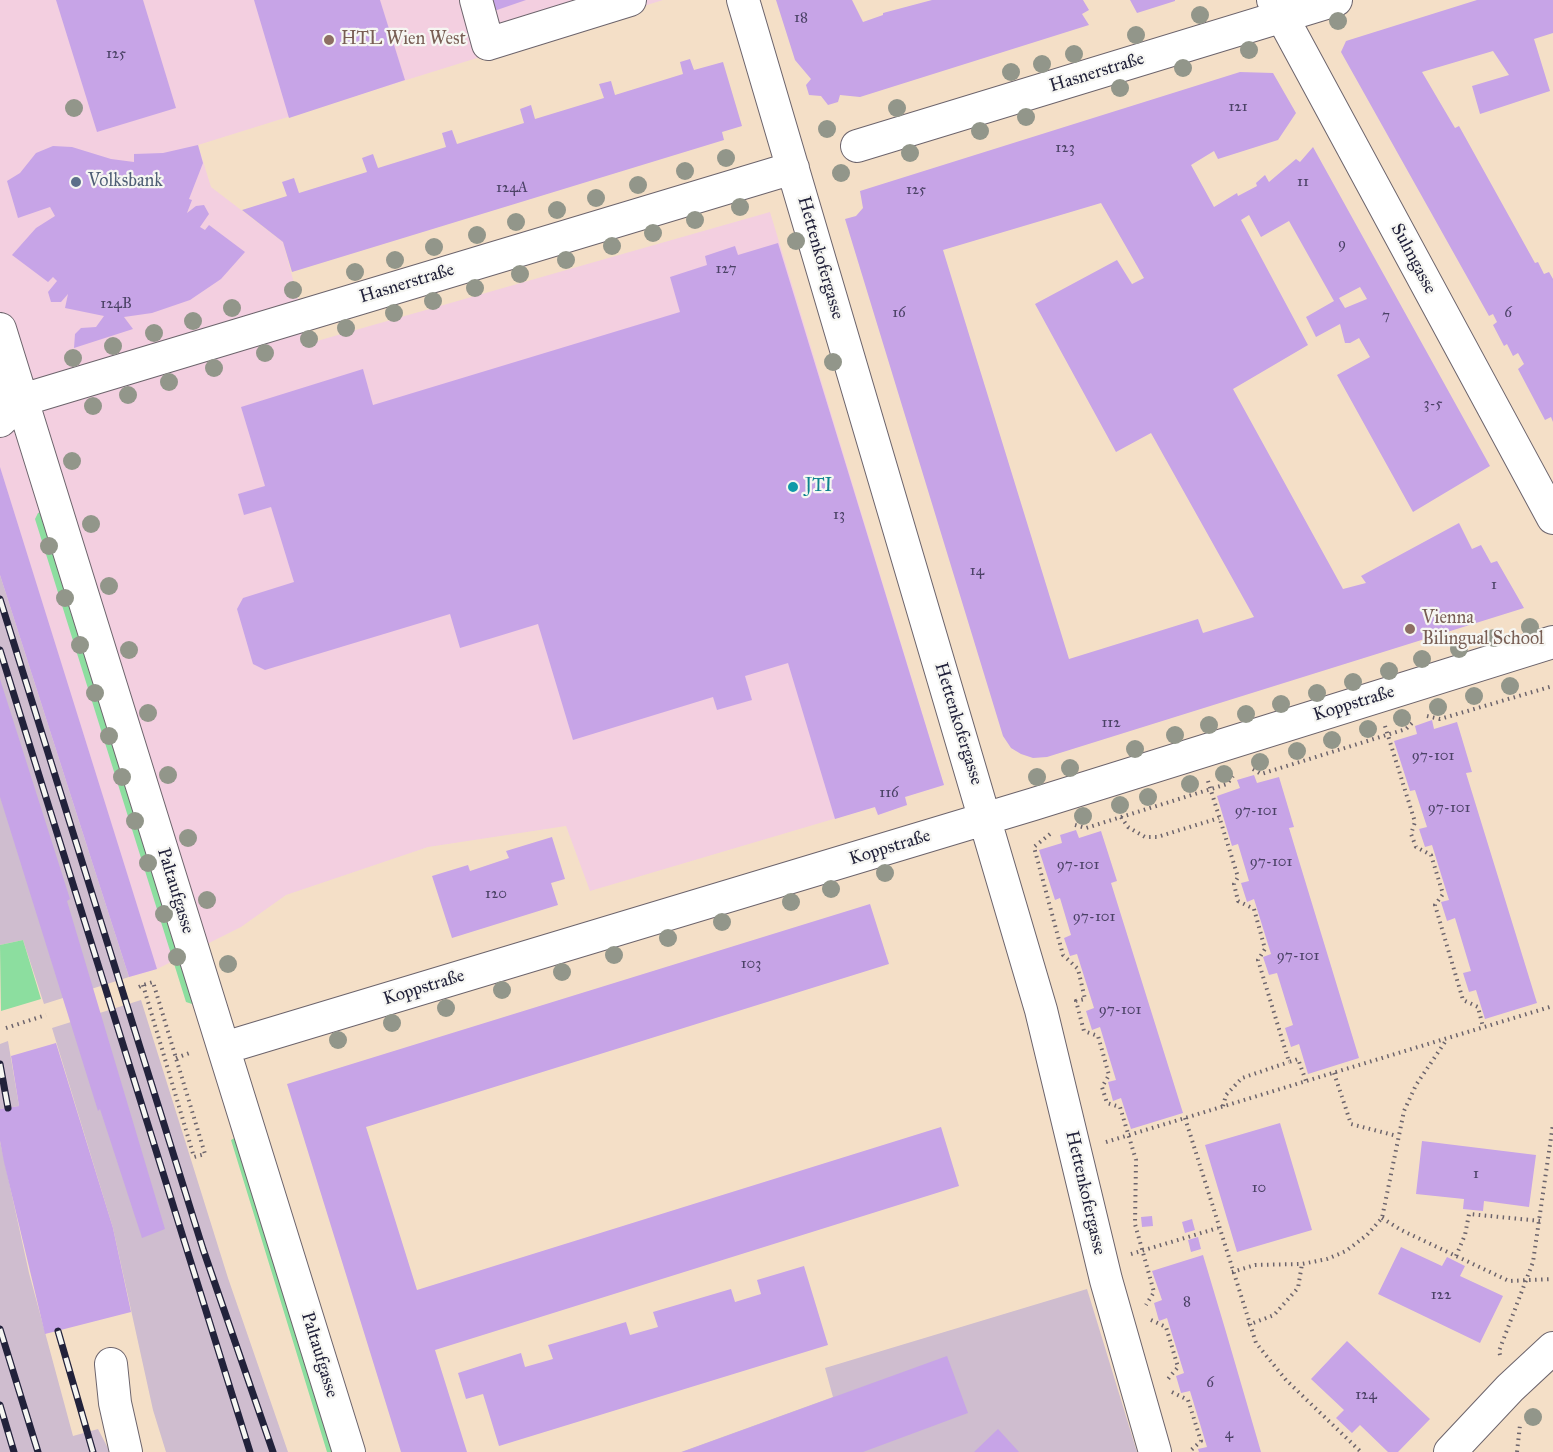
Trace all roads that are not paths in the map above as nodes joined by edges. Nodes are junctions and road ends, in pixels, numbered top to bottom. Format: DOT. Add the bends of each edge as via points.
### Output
graph roads {
  1 [pos="476,0"];
  2 [pos="630,0"];
  3 [pos="743,0"];
  4 [pos="1336,0"];
  5 [pos="1278,8"];
  6 [pos="857,146"];
  7 [pos="793,168"];
  8 [pos="0,330"];
  9 [pos="7,406"];
  10 [pos="1553,518"];
  11 [pos="1553,642"];
  12 [pos="986,819"];
  13 [pos="224,1048"];
  14 [pos="1553,1348"];
  15 [pos="111,1364"];
  16 [pos="126,1452"];
  17 [pos="349,1452"];
  18 [pos="1155,1452"];
  19 [pos="1450,1452"];
  1 -- 2 [label="street" via="488,44"];
  3 -- 7 [label="street, Hettenkofergasse"];
  4 -- 5 [label="street, Hasnerstraße"];
  5 -- 6 [label="street, Hasnerstraße"];
  5 -- 10 [label="street, Sulmgasse"];
  7 -- 9 [label="street, Hasnerstraße"];
  7 -- 12 [label="street, Hettenkofergasse"];
  8 -- 9 [label="street, Paltaufgasse"];
  9 -- 13 [label="street, Paltaufgasse"];
  11 -- 12 [label="street, Koppstraße"];
  12 -- 13 [label="street, Koppstraße"];
  12 -- 18 [label="street, Hettenkofergasse" via="1047,1032 1101,1263"];
  13 -- 17 [label="street, Paltaufgasse"];
  14 -- 19 [label="street"];
  15 -- 16 [label="street"];
}
